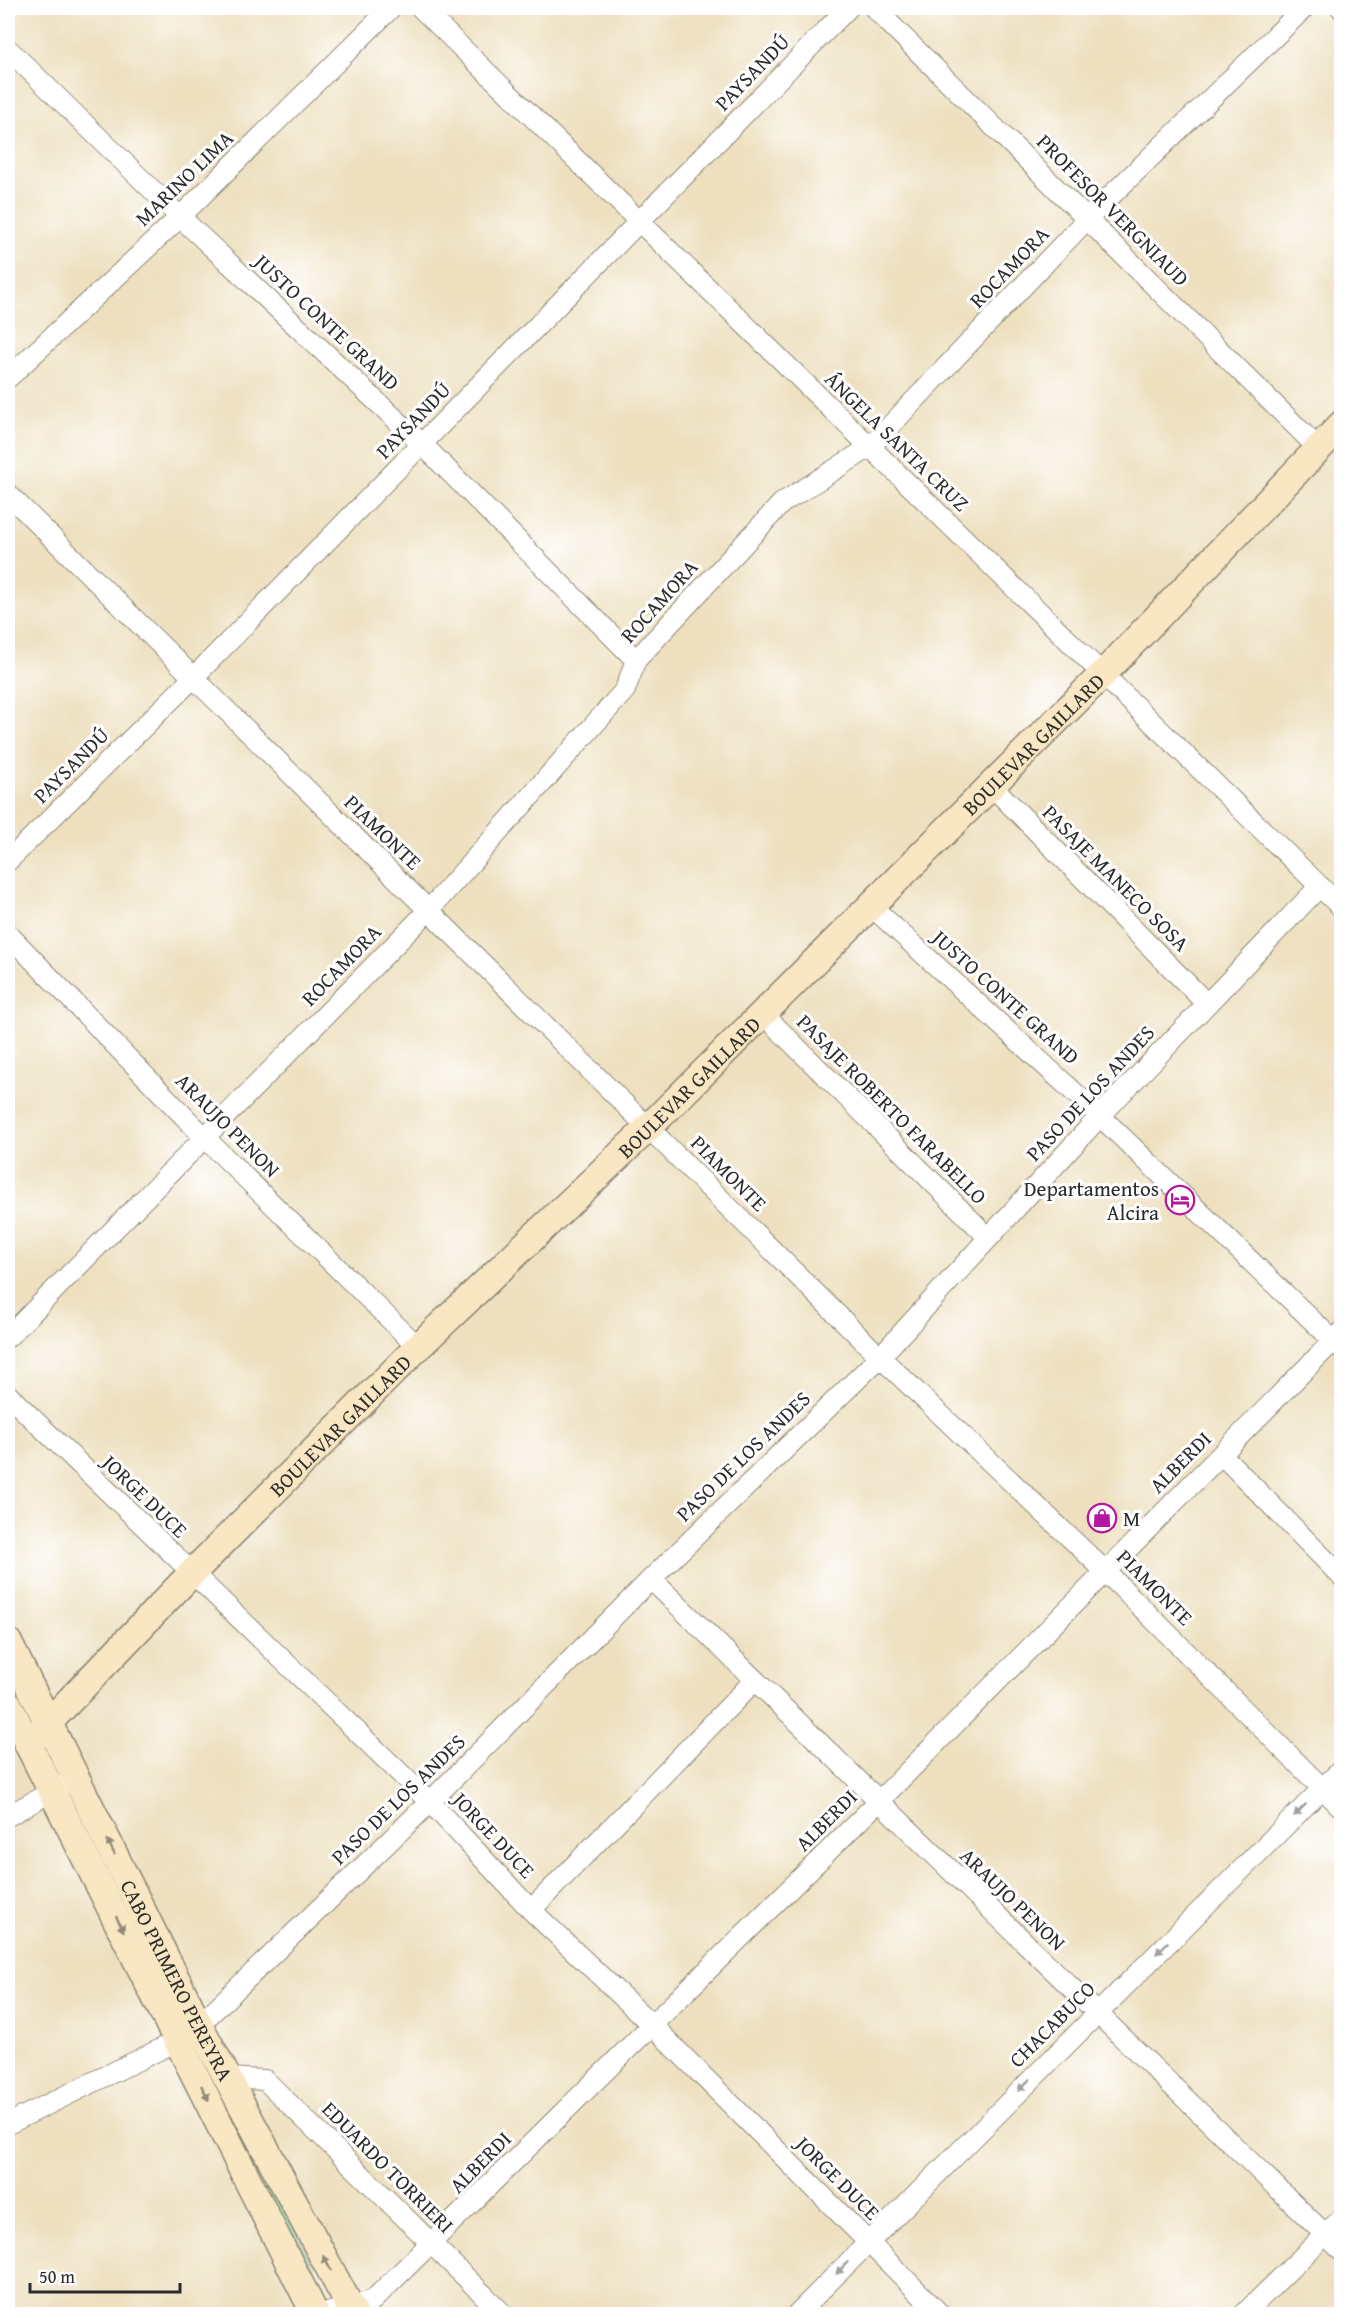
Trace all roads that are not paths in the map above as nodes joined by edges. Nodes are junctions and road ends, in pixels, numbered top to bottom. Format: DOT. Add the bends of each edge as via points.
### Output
graph roads {
  1 [pos="391,8"];
  2 [pos="421,8"];
  3 [pos="848,8"];
  4 [pos="874,8"];
  5 [pos="1304,8"];
  6 [pos="8,49"];
  7 [pos="180,218"];
  8 [pos="1088,218"];
  9 [pos="639,221"];
  10 [pos="8,378"];
  11 [pos="1341,424"];
  12 [pos="423,445"];
  13 [pos="870,447"];
  14 [pos="1318,447"];
  15 [pos="8,494"];
  16 [pos="636,660"];
  17 [pos="1102,674"];
  18 [pos="192,679"];
  19 [pos="992,786"];
  20 [pos="8,861"];
  21 [pos="1320,886"];
  22 [pos="871,906"];
  23 [pos="1341,908"];
  24 [pos="429,910"];
  25 [pos="8,934"];
  26 [pos="1206,1003"];
  27 [pos="762,1013"];
  28 [pos="1100,1116"];
  29 [pos="649,1127"];
  30 [pos="206,1138"];
  31 [pos="989,1238"];
  32 [pos="8,1337"];
  33 [pos="1339,1340"];
  34 [pos="418,1347"];
  35 [pos="880,1358"];
  36 [pos="8,1395"];
  37 [pos="1222,1455"];
  38 [pos="1105,1571"];
  39 [pos="191,1574"];
  40 [pos="1341,1576"];
  41 [pos="651,1579"];
  42 [pos="8,1642"];
  43 [pos="755,1680"];
  44 [pos="8,1704"];
  45 [pos="49,1723"];
  46 [pos="28,1744"];
  47 [pos="1341,1769"];
  48 [pos="76,1776"];
  49 [pos="1322,1789"];
  50 [pos="52,1792"];
  51 [pos="879,1801"];
  52 [pos="430,1802"];
  53 [pos="1341,1808"];
  54 [pos="8,1816"];
  55 [pos="531,1910"];
  56 [pos="1096,2014"];
  57 [pos="652,2025"];
  58 [pos="189,2033"];
  59 [pos="228,2078"];
  60 [pos="8,2124"];
  61 [pos="1341,2218"];
  62 [pos="1325,2235"];
  63 [pos="867,2242"];
  64 [pos="431,2244"];
  65 [pos="1341,2252"];
  66 [pos="352,2311"];
  67 [pos="315,2314"];
  68 [pos="324,2314"];
  69 [pos="503,2314"];
  70 [pos="798,2314"];
  71 [pos="940,2314"];
  72 [pos="1244,2314"];
  1 -- 7 [label="street, MARINO LIMA"];
  2 -- 9 [label="street, ÁNGELA SANTA CRUZ"];
  3 -- 9 [label="street, PAYSANDÚ"];
  4 -- 8 [label="street, PROFESOR VERGNIAUD"];
  5 -- 8 [label="street, ROCAMORA"];
  6 -- 7 [label="street, JUSTO CONTE GRAND"];
  7 -- 10 [label="street, MARINO LIMA"];
  7 -- 12 [label="street, JUSTO CONTE GRAND"];
  8 -- 13 [label="street, ROCAMORA"];
  8 -- 14 [label="street, PROFESOR VERGNIAUD"];
  9 -- 12 [label="street, PAYSANDÚ"];
  9 -- 13 [label="street, ÁNGELA SANTA CRUZ"];
  11 -- 14 [label="street, BOULEVAR GAILLARD"];
  12 -- 16 [label="street, JUSTO CONTE GRAND"];
  12 -- 18 [label="street, PAYSANDÚ"];
  13 -- 16 [label="street, ROCAMORA" via="782,503"];
  13 -- 17 [label="street, ÁNGELA SANTA CRUZ"];
  14 -- 17 [label="street, BOULEVAR GAILLARD"];
  15 -- 18 [label="street, PIAMONTE"];
  16 -- 24 [label="street, ROCAMORA" via="625,690"];
  17 -- 19 [label="street, BOULEVAR GAILLARD"];
  17 -- 21 [label="street, ÁNGELA SANTA CRUZ"];
  18 -- 20 [label="street, PAYSANDÚ"];
  18 -- 24 [label="street, PIAMONTE"];
  19 -- 22 [label="street, BOULEVAR GAILLARD"];
  19 -- 26 [label="street, PASAJE MANECO SOSA"];
  21 -- 23 [label="street, ÁNGELA SANTA CRUZ"];
  21 -- 26 [label="street, PASO DE LOS ANDES"];
  22 -- 27 [label="street, BOULEVAR GAILLARD"];
  22 -- 28 [label="street, JUSTO CONTE GRAND"];
  24 -- 29 [label="street, PIAMONTE"];
  24 -- 30 [label="street, ROCAMORA"];
  25 -- 30 [label="street, ARAUJO PENON"];
  26 -- 28 [label="street, PASO DE LOS ANDES"];
  27 -- 29 [label="street, BOULEVAR GAILLARD"];
  27 -- 31 [label="street, PASAJE ROBERTO FARABELLO"];
  28 -- 31 [label="street, PASO DE LOS ANDES"];
  28 -- 33 [label="street, JUSTO CONTE GRAND"];
  29 -- 34 [label="street, BOULEVAR GAILLARD"];
  29 -- 35 [label="street, PIAMONTE"];
  30 -- 32 [label="street, ROCAMORA"];
  30 -- 34 [label="street, ARAUJO PENON"];
  31 -- 35 [label="street, PASO DE LOS ANDES"];
  33 -- 37 [label="street, ALBERDI"];
  34 -- 39 [label="street, BOULEVAR GAILLARD"];
  35 -- 38 [label="street, PIAMONTE"];
  35 -- 41 [label="street, PASO DE LOS ANDES"];
  36 -- 39 [label="street, JORGE DUCE"];
  37 -- 38 [label="street, ALBERDI"];
  37 -- 40 [label="street"];
  38 -- 49 [label="street, PIAMONTE"];
  38 -- 51 [label="street, ALBERDI"];
  39 -- 45 [label="street, BOULEVAR GAILLARD"];
  39 -- 52 [label="street, JORGE DUCE"];
  41 -- 43 [label="street, ARAUJO PENON"];
  41 -- 52 [label="street, PASO DE LOS ANDES"];
  42 -- 45 [label="street, CABO PRIMERO PEREYRA"];
  43 -- 51 [label="street, ARAUJO PENON"];
  43 -- 55 [label="street"];
  44 -- 46 [label="street, CABO PRIMERO PEREYRA"];
  45 -- 46 [label="street, BOULEVAR GAILLARD"];
  45 -- 48 [label="street, CABO PRIMERO PEREYRA"];
  46 -- 50 [label="street, CABO PRIMERO PEREYRA"];
  47 -- 49 [label="street, CHACABUCO"];
  48 -- 50 [label="street"];
  58 -- 48 [label="street, CABO PRIMERO PEREYRA, one-way"];
  49 -- 53 [label="street, PIAMONTE"];
  49 -- 56 [label="street, CHACABUCO, one-way"];
  50 -- 54 [label="street"];
  50 -- 58 [label="street, CABO PRIMERO PEREYRA, one-way"];
  51 -- 56 [label="street, ARAUJO PENON"];
  51 -- 57 [label="street, ALBERDI"];
  52 -- 55 [label="street, JORGE DUCE"];
  52 -- 58 [label="street, PASO DE LOS ANDES"];
  55 -- 57 [label="street, JORGE DUCE"];
  56 -- 62 [label="street, ARAUJO PENON"];
  56 -- 63 [label="street, CHACABUCO, one-way"];
  57 -- 63 [label="street, JORGE DUCE"];
  57 -- 64 [label="street, ALBERDI"];
  58 -- 59 [label="street, CABO PRIMERO PEREYRA"];
  58 -- 60 [label="street, PASO DE LOS ANDES"];
  58 -- 67 [label="street, CABO PRIMERO PEREYRA, one-way"];
  59 -- 64 [label="street, EDUARDO TORRIERI" via="265,2080"];
  66 -- 59 [label="street, CABO PRIMERO PEREYRA, one-way"];
  61 -- 62 [label="street"];
  62 -- 65 [label="street, ARAUJO PENON"];
  62 -- 72 [label="street"];
  63 -- 70 [label="street, CHACABUCO, one-way"];
  63 -- 71 [label="street, JORGE DUCE"];
  64 -- 66 [label="street, ALBERDI" via="372,2301"];
  64 -- 69 [label="street, EDUARDO TORRIERI"];
  66 -- 68 [label="street, ALBERDI"];
}
